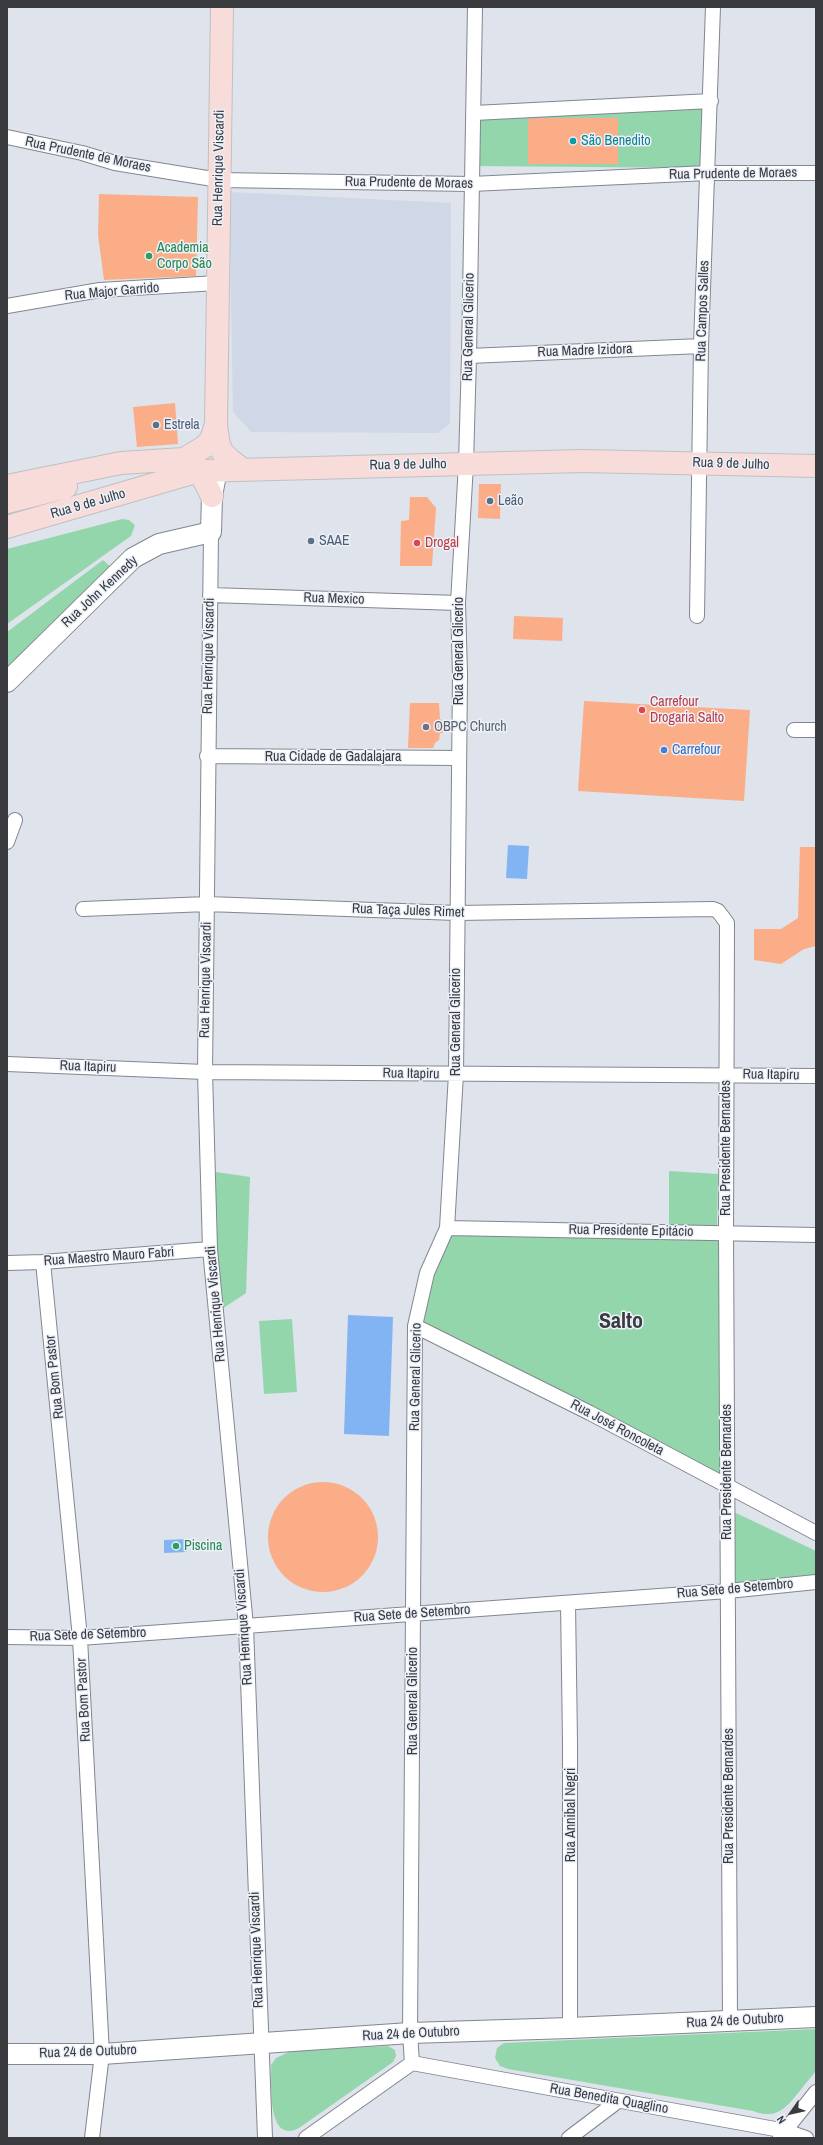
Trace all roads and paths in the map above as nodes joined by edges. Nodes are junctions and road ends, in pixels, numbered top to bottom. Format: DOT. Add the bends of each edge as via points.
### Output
graph roads {
  1 [pos="222,7"];
  2 [pos="475,7"];
  3 [pos="713,7"];
  4 [pos="711,101"];
  5 [pos="474,113"];
  6 [pos="7,137"];
  7 [pos="708,173"];
  8 [pos="816,173"];
  9 [pos="219,180"];
  10 [pos="471,184"];
  11 [pos="217,283"];
  12 [pos="7,306"];
  13 [pos="701,346"];
  14 [pos="469,356"];
  15 [pos="216,424"];
  16 [pos="700,463"];
  17 [pos="466,464"];
  18 [pos="192,465"];
  19 [pos="816,466"];
  20 [pos="94,467"];
  21 [pos="232,470"];
  22 [pos="7,486"];
  23 [pos="212,496"];
  24 [pos="7,502"];
  25 [pos="7,527"];
  26 [pos="211,532"];
  27 [pos="210,595"];
  28 [pos="458,603"];
  29 [pos="697,616"];
  30 [pos="7,682"];
  31 [pos="794,730"];
  32 [pos="816,730"];
  33 [pos="208,756"];
  34 [pos="458,758"];
  35 [pos="15,820"];
  36 [pos="7,842"];
  37 [pos="207,904"];
  38 [pos="83,909"];
  39 [pos="457,914"];
  40 [pos="727,923"];
  41 [pos="7,1064"];
  42 [pos="205,1072"];
  43 [pos="456,1074"];
  44 [pos="726,1074"];
  45 [pos="816,1076"];
  46 [pos="447,1228"];
  47 [pos="726,1233"];
  48 [pos="816,1236"];
  49 [pos="210,1249"];
  50 [pos="43,1262"];
  51 [pos="7,1263"];
  52 [pos="415,1326"];
  53 [pos="728,1486"];
  54 [pos="816,1533"];
  55 [pos="816,1582"];
  56 [pos="728,1591"];
  57 [pos="568,1602"];
  58 [pos="413,1614"];
  59 [pos="246,1626"];
  60 [pos="7,1637"];
  61 [pos="80,1638"];
  62 [pos="816,2017"];
  63 [pos="730,2022"];
  64 [pos="570,2028"];
  65 [pos="410,2033"];
  66 [pos="261,2042"];
  67 [pos="7,2054"];
  68 [pos="102,2054"];
  69 [pos="412,2062"];
  70 [pos="816,2092"];
  71 [pos="618,2101"];
  72 [pos="783,2134"];
  73 [pos="92,2138"];
  74 [pos="265,2138"];
  75 [pos="306,2138"];
  76 [pos="569,2138"];
  77 [pos="806,2138"];
  1 -- 9 [label="main road, Rua Henrique Viscardi"];
  2 -- 5 [label="street, Rua General Glicerio"];
  3 -- 4 [label="street, Rua Campos Salles"];
  4 -- 5 [label="street"];
  4 -- 7 [label="street, Rua Campos Salles"];
  5 -- 10 [label="street, Rua General Glicerio"];
  6 -- 9 [label="street, Rua Prudente de Moraes" via="115,163"];
  7 -- 8 [label="street, Rua Prudente de Moraes"];
  7 -- 10 [label="street, Rua Prudente de Moraes"];
  7 -- 13 [label="street, Rua Campos Salles"];
  9 -- 10 [label="street, Rua Prudente de Moraes"];
  9 -- 11 [label="main road, Rua Henrique Viscardi"];
  10 -- 14 [label="street, Rua General Glicerio"];
  11 -- 12 [label="street, Rua Major Garrido" via="100,290"];
  11 -- 15 [label="main road, Rua Henrique Viscardi"];
  13 -- 14 [label="street, Rua Madre Izidora"];
  13 -- 16 [label="street, Rua Campos Salles"];
  14 -- 17 [label="street, Rua General Glicerio"];
  15 -- 18 [label="main road, Rua 9 de Julho" via="211,440"];
  15 -- 21 [label="main road" via="219,449"];
  16 -- 17 [label="main road, Rua 9 de Julho" via="582,461"];
  16 -- 19 [label="main road, Rua 9 de Julho"];
  16 -- 29 [label="street, Rua Campos Salles"];
  17 -- 21 [label="main road, Rua 9 de Julho"];
  17 -- 28 [label="street, Rua General Glicerio"];
  18 -- 20 [label="main road, Rua 9 de Julho" via="121,463"];
  18 -- 21 [label="main road, Rua 9 de Julho"];
  18 -- 23 [label="main road"];
  18 -- 25 [label="main road, Rua 9 de Julho"];
  20 -- 22 [label="main road, Rua 9 de Julho"];
  20 -- 24 [label="main road" via="65,488"];
  21 -- 23 [label="street, Rua Henrique Viscardi" via="215,480"];
  23 -- 26 [label="street, Rua Henrique Viscardi"];
  26 -- 27 [label="street, Rua Henrique Viscardi"];
  26 -- 30 [label="street, Rua John Kennedy" via="159,544 133,558"];
  27 -- 28 [label="street, Rua Mexico"];
  27 -- 33 [label="street, Rua Henrique Viscardi"];
  28 -- 34 [label="street, Rua General Glicerio"];
  31 -- 32 [label="street"];
  33 -- 34 [label="street, Rua Cidade de Gadalajara"];
  33 -- 37 [label="street, Rua Henrique Viscardi"];
  34 -- 39 [label="street, Rua General Glicerio"];
  35 -- 36 [label="street"];
  37 -- 38 [label="street, Rua Taça Jules Rimet"];
  37 -- 39 [label="street, Rua Taça Jules Rimet"];
  37 -- 42 [label="street, Rua Henrique Viscardi"];
  39 -- 40 [label="street, Rua Taça Jules Rimet" via="713,908"];
  39 -- 43 [label="street, Rua General Glicerio"];
  40 -- 44 [label="street, Rua Presidente Bernardes"];
  41 -- 42 [label="street, Rua Itapiru"];
  42 -- 43 [label="street, Rua Itapiru"];
  42 -- 49 [label="street, Rua Henrique Viscardi"];
  43 -- 44 [label="street, Rua Itapiru"];
  43 -- 46 [label="street, Rua General Glicerio"];
  44 -- 45 [label="street, Rua Itapiru"];
  44 -- 47 [label="street, Rua Presidente Bernardes"];
  46 -- 47 [label="street, Rua Presidente Epitácio"];
  46 -- 52 [label="street, Rua General Glicerio" via="427,1273"];
  47 -- 48 [label="street, Rua Presidente Epitácio"];
  47 -- 53 [label="street, Rua Presidente Bernardes"];
  49 -- 50 [label="street, Rua Maestro Mauro Fabri"];
  49 -- 59 [label="street, Rua Henrique Viscardi"];
  50 -- 51 [label="street, Rua Maestro Mauro Fabri"];
  50 -- 61 [label="street, Rua Bom Pastor"];
  52 -- 53 [label="street, Rua José Roncoleta" via="590,1413"];
  52 -- 58 [label="street, Rua General Glicerio"];
  53 -- 54 [label="street, Rua José Roncoleta"];
  53 -- 56 [label="street, Rua Presidente Bernardes"];
  55 -- 56 [label="street, Rua Sete de Setembro"];
  56 -- 57 [label="street, Rua Sete de Setembro"];
  56 -- 63 [label="street, Rua Presidente Bernardes"];
  57 -- 58 [label="street, Rua Sete de Setembro"];
  57 -- 64 [label="street, Rua Annibal Negri"];
  58 -- 59 [label="street, Rua Sete de Setembro"];
  58 -- 65 [label="street, Rua General Glicerio"];
  59 -- 61 [label="street, Rua Sete de Setembro"];
  59 -- 66 [label="street, Rua Henrique Viscardi"];
  60 -- 61 [label="street, Rua Sete de Setembro"];
  61 -- 68 [label="street, Rua Bom Pastor"];
  62 -- 63 [label="street, Rua 24 de Outubro"];
  63 -- 64 [label="street, Rua 24 de Outubro"];
  64 -- 65 [label="street, Rua 24 de Outubro"];
  65 -- 66 [label="street, Rua 24 de Outubro"];
  65 -- 69 [label="street, Rua General Glicerio"];
  66 -- 68 [label="street, Rua 24 de Outubro"];
  66 -- 74 [label="street, Rua Henrique Viscardi"];
  67 -- 68 [label="street, Rua 24 de Outubro"];
  68 -- 73 [label="street, Rua Bom Pastor"];
  69 -- 71 [label="street, Rua Benedita Quaglino"];
  69 -- 75 [label="street"];
  70 -- 72 [label="street"];
  71 -- 72 [label="street, Rua Benedita Quaglino"];
  71 -- 76 [label="street"];
  72 -- 77 [label="street, Rua Benedita Quaglino"];
}
